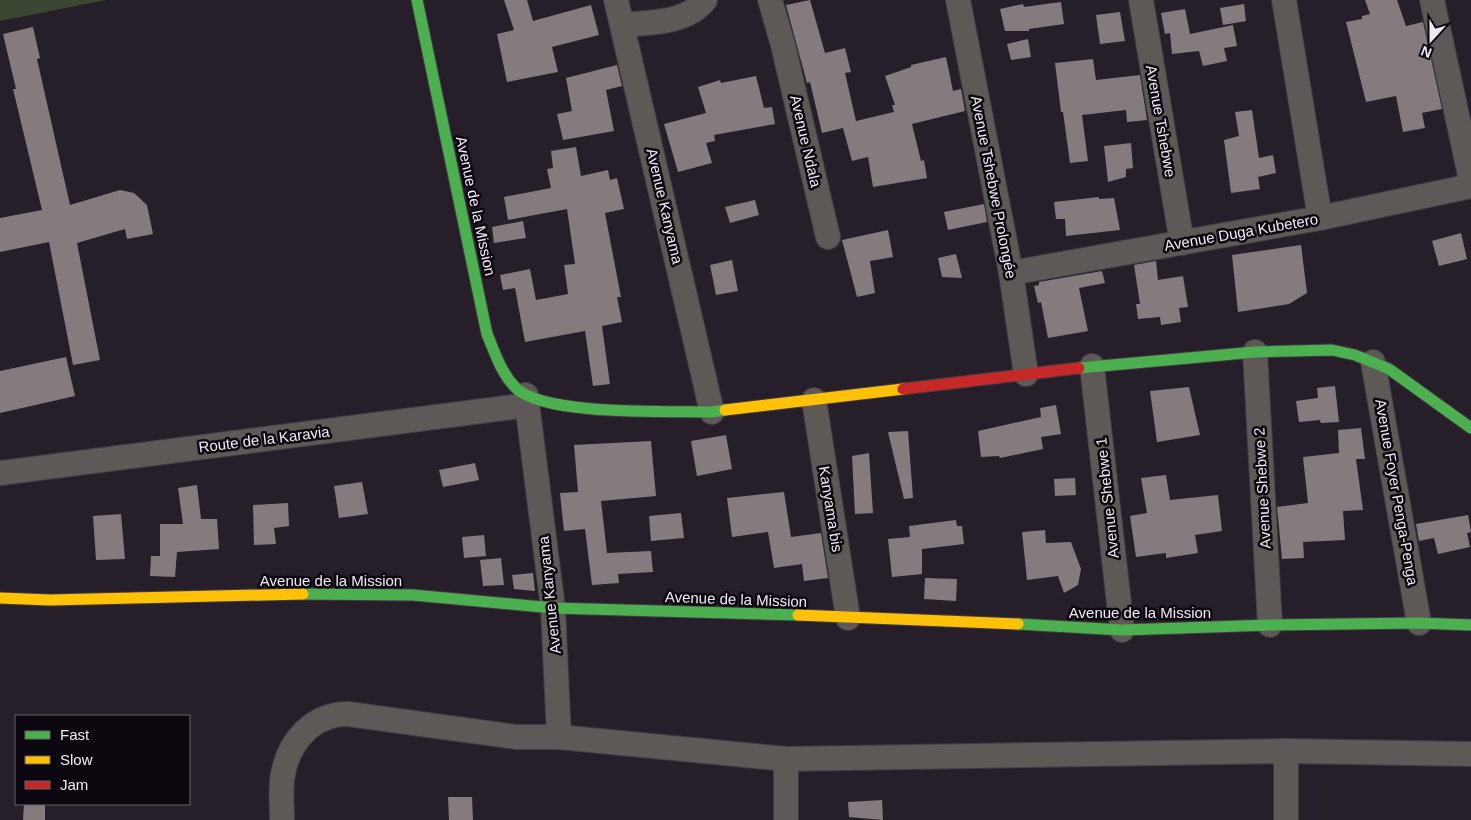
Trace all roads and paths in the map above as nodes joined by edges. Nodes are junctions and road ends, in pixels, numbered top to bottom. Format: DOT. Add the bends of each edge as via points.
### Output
graph roads {
  1 [pos="417,0"];
  2 [pos="616,0"];
  3 [pos="705,0"];
  4 [pos="770,0"];
  5 [pos="958,0"];
  6 [pos="1141,0"];
  7 [pos="1284,0"];
  8 [pos="1432,0"];
  9 [pos="623,25"];
  10 [pos="1471,180"];
  11 [pos="1471,186"];
  12 [pos="1320,218"];
  13 [pos="828,237"];
  14 [pos="1182,243"];
  15 [pos="1011,273"];
  16 [pos="1254,352"];
  17 [pos="1374,362"];
  18 [pos="1092,366"];
  19 [pos="1026,374"];
  20 [pos="527,400"];
  21 [pos="814,400"];
  22 [pos="712,412"];
  23 [pos="1471,428"];
  24 [pos="0,473"];
  25 [pos="0,598"];
  26 [pos="553,608"];
  27 [pos="848,618"];
  28 [pos="1419,623"];
  29 [pos="1270,625"];
  30 [pos="1471,625"];
  31 [pos="1122,630"];
  32 [pos="559,738"];
  33 [pos="1286,751"];
  34 [pos="1471,754"];
  35 [pos="786,759"];
  36 [pos="282,820"];
  37 [pos="786,820"];
  38 [pos="1286,820"];
  1 -- 20 [label="street, Avenue de la Mission" via="488,334 501,369"];
  2 -- 9 [label="street, Avenue Kanyama"];
  3 -- 9 [label="street" via="687,14 672,19"];
  4 -- 13 [label="street, Avenue Ndala"];
  5 -- 15 [label="street, Avenue Tshebwe Prolongée"];
  6 -- 14 [label="street, Avenue Tshebwe"];
  7 -- 12 [label="street"];
  8 -- 10 [label="street"];
  9 -- 22 [label="street, Avenue Kanyama"];
  11 -- 12 [label="street, Avenue Duga Kubetero"];
  12 -- 14 [label="street, Avenue Duga Kubetero"];
  14 -- 15 [label="street, Avenue Duga Kubetero"];
  15 -- 19 [label="street, Avenue Tshebwe Prolongée"];
  16 -- 17 [label="street, Avenue de la Mission" via="1332,350"];
  16 -- 18 [label="street, Avenue de la Mission"];
  16 -- 29 [label="street, Avenue Shebwe 2"];
  17 -- 23 [label="street, Avenue de la Mission" via="1408,382"];
  17 -- 28 [label="street, Avenue Foyer Penga-Penga"];
  18 -- 19 [label="street, Avenue de la Mission"];
  18 -- 31 [label="street, Avenue Shebwe 1"];
  19 -- 21 [label="street, Avenue de la Mission"];
  20 -- 22 [label="street, Avenue de la Mission" via="582,408"];
  20 -- 24 [label="street, Route de la Karavia"];
  20 -- 26 [label="street, Avenue Kanyama"];
  21 -- 22 [label="street, Avenue de la Mission"];
  21 -- 27 [label="street, Kanyama bis"];
  25 -- 26 [label="street, Avenue de la Mission" via="413,595"];
  26 -- 27 [label="street, Avenue de la Mission"];
  26 -- 32 [label="street, Avenue Kanyama"];
  27 -- 31 [label="street, Avenue de la Mission" via="909,618"];
  28 -- 29 [label="street, Avenue de la Mission"];
  28 -- 30 [label="street, Avenue de la Mission"];
  29 -- 31 [label="street, Avenue de la Mission"];
  32 -- 35 [label="street"];
  32 -- 36 [label="street" via="482,733 334,714 303,732 289,754 283,776"];
  33 -- 34 [label="street"];
  33 -- 35 [label="street"];
  33 -- 38 [label="street"];
  35 -- 37 [label="street"];
}
